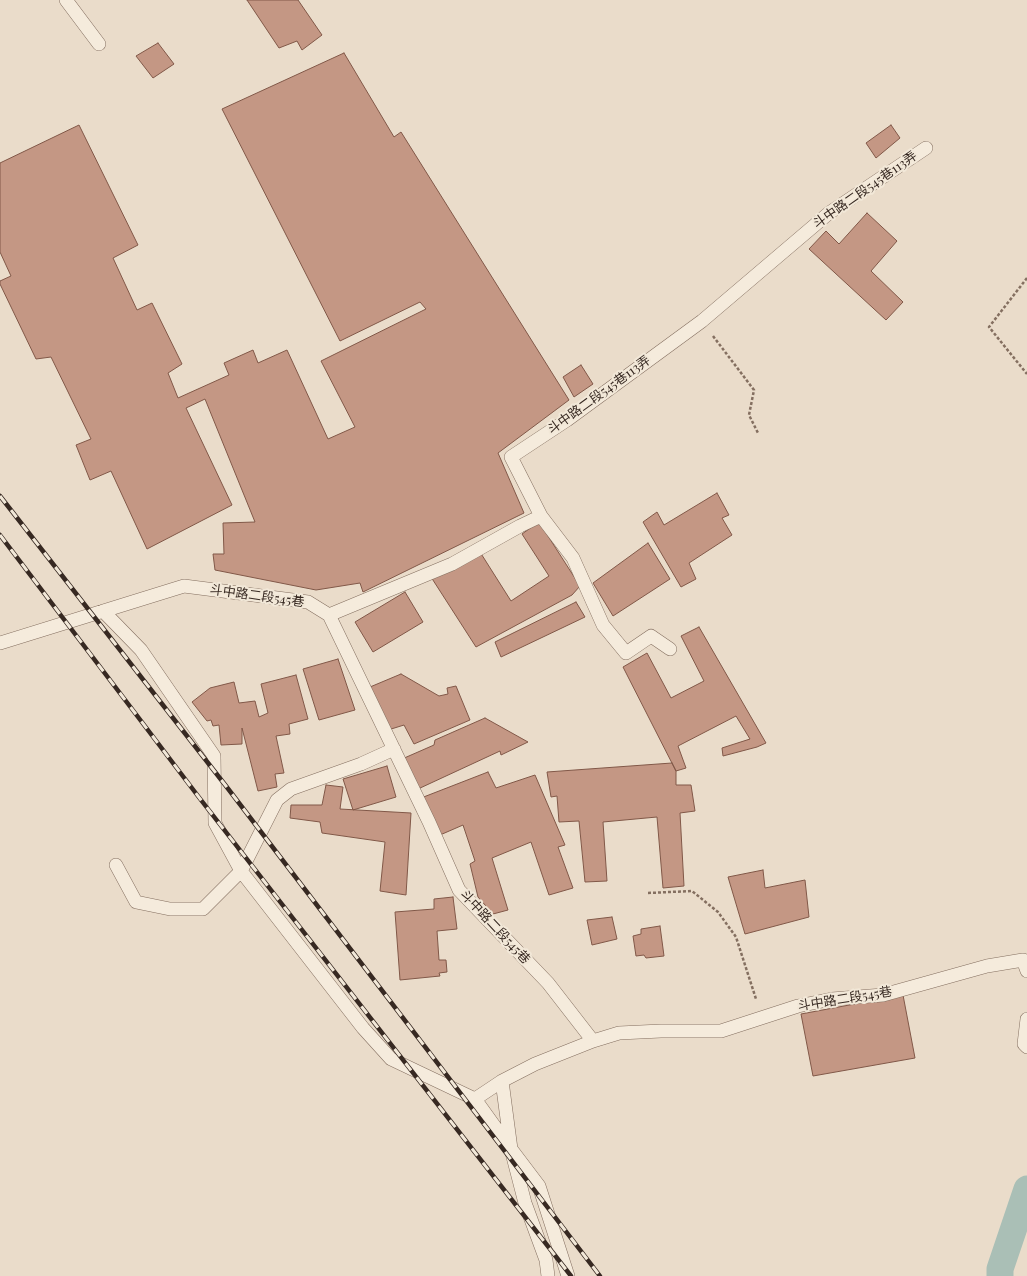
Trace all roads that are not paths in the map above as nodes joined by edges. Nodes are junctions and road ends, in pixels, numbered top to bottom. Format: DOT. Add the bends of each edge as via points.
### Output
graph roads {
  1 [pos="66,0"];
  2 [pos="99,44"];
  3 [pos="926,148"];
  4 [pos="541,516"];
  5 [pos="103,612"];
  6 [pos="329,615"];
  7 [pos="0,642"];
  8 [pos="670,649"];
  9 [pos="394,749"];
  10 [pos="116,865"];
  11 [pos="241,871"];
  12 [pos="1027,970"];
  13 [pos="1027,1019"];
  14 [pos="593,1041"];
  15 [pos="1026,1045"];
  16 [pos="502,1081"];
  17 [pos="475,1099"];
  18 [pos="510,1149"];
  19 [pos="548,1276"];
  20 [pos="568,1276"];
  1 -- 2 [label="lane"];
  3 -- 4 [label="lane, 斗中路二段545巷113弄" via="829,213 702,321 567,420 511,457"];
  4 -- 6 [label="lane" via="452,564"];
  4 -- 8 [label="lane" via="574,558 603,625 626,653 651,636"];
  5 -- 6 [label="lane, 斗中路二段545巷" via="184,586 308,602"];
  5 -- 7 [label="lane, 斗中路二段545巷"];
  5 -- 11 [label="lane" via="141,650 214,756 215,823"];
  6 -- 9 [label="lane, 斗中路二段545巷"];
  9 -- 11 [label="lane" via="361,764 291,789 278,800"];
  9 -- 14 [label="lane, 斗中路二段545巷" via="459,890 548,983"];
  10 -- 11 [label="lane" via="136,902 170,909 203,909"];
  11 -- 17 [label="lane" via="363,1028 391,1059"];
  12 -- 14 [label="lane, 斗中路二段545巷" via="1023,960 987,966 883,995 832,999 798,1006 721,1031 619,1033"];
  13 -- 15 [label="lane"];
  14 -- 16 [label="lane"];
  16 -- 17 [label="lane"];
  16 -- 18 [label="lane"];
  17 -- 18 [label="lane"];
  18 -- 19 [label="lane" via="525,1203 546,1260"];
  18 -- 20 [label="lane" via="539,1186"];
}
